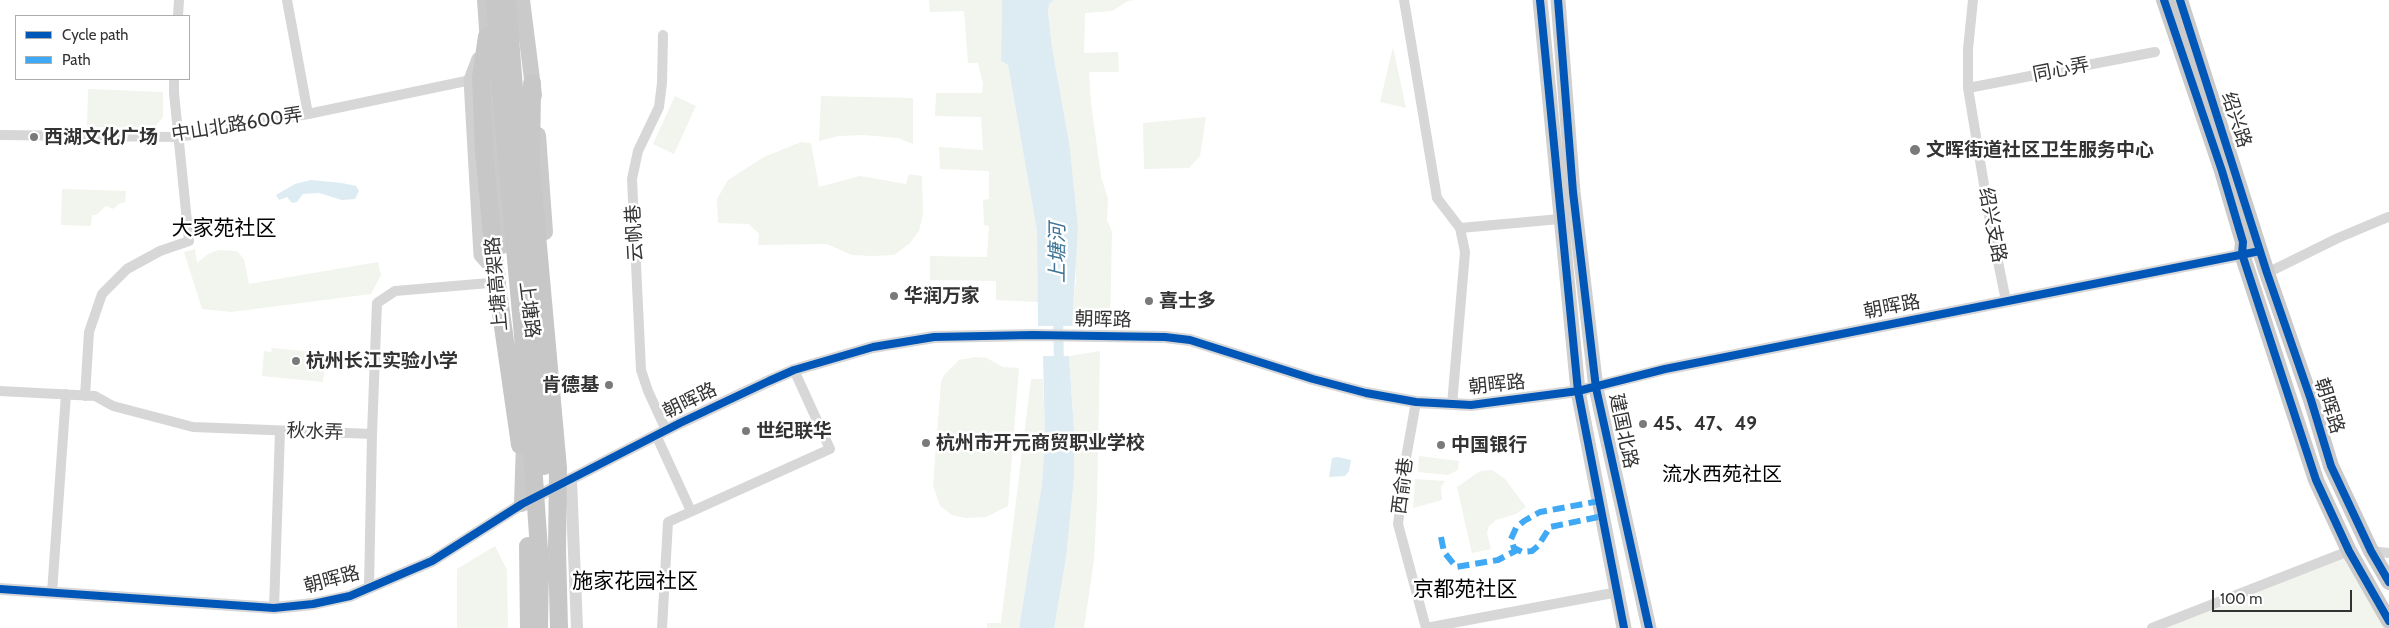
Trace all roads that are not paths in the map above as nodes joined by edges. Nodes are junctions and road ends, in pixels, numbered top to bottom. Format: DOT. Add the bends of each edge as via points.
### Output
graph roads {
  1 [pos="179,0"];
  2 [pos="287,0"];
  3 [pos="485,0"];
  4 [pos="495,0"];
  5 [pos="507,0"];
  6 [pos="522,0"];
  7 [pos="1404,0"];
  8 [pos="1540,0"];
  9 [pos="1558,0"];
  10 [pos="1973,0"];
  11 [pos="2164,0"];
  12 [pos="2180,0"];
  13 [pos="178,15"];
  14 [pos="663,35"];
  15 [pos="487,36"];
  16 [pos="2154,52"];
  17 [pos="476,79"];
  18 [pos="174,80"];
  19 [pos="532,83"];
  20 [pos="1968,88"];
  21 [pos="308,114"];
  22 [pos="0,135"];
  23 [pos="179,137"];
  24 [pos="2388,216"];
  25 [pos="1560,219"];
  26 [pos="1460,228"];
  27 [pos="2260,251"];
  28 [pos="2242,254"];
  29 [pos="2267,273"];
  30 [pos="505,282"];
  31 [pos="2006,301"];
  32 [pos="794,370"];
  33 [pos="1596,388"];
  34 [pos="0,391"];
  35 [pos="1578,391"];
  36 [pos="66,394"];
  37 [pos="84,396"];
  38 [pos="1416,402"];
  39 [pos="1452,404"];
  40 [pos="280,431"];
  41 [pos="661,433"];
  42 [pos="372,434"];
  43 [pos="571,480"];
  44 [pos="553,489"];
  45 [pos="522,504"];
  46 [pos="691,511"];
  47 [pos="556,549"];
  48 [pos="2349,551"];
  49 [pos="2371,551"];
  50 [pos="2389,553"];
  51 [pos="540,564"];
  52 [pos="2389,582"];
  53 [pos="369,587"];
  54 [pos="0,589"];
  55 [pos="1618,592"];
  56 [pos="52,593"];
  57 [pos="529,601"];
  58 [pos="274,608"];
  59 [pos="2389,621"];
  60 [pos="1470,624"];
  61 [pos="529,628"];
  62 [pos="538,628"];
  63 [pos="559,628"];
  64 [pos="577,628"];
  65 [pos="662,628"];
  66 [pos="1426,628"];
  67 [pos="1624,628"];
  68 [pos="1649,628"];
  69 [pos="2152,628"];
  1 -- 13 [label="street"];
  2 -- 21 [label="street"];
  3 -- 15 [label="main road, 上塘路"];
  4 -- 51 [label="highway, 上塘高架路, bridge"];
  5 -- 47 [label="highway, 上塘高架路, bridge" via="544,466"];
  6 -- 19 [label="main road, 上塘路"];
  7 -- 26 [label="street" via="1437,198"];
  8 -- 25 [label="main road, 建国北路"];
  9 -- 33 [label="main road, 建国北路" via="1573,192"];
  10 -- 20 [label="street, 绍兴支路"];
  11 -- 28 [label="main road, 绍兴路" via="2244,242"];
  12 -- 27 [label="main road, 绍兴路"];
  14 -- 41 [label="street, 云帆巷" via="659,107 638,151 632,179 641,370"];
  15 -- 17 [label="highway"];
  15 -- 30 [label="main road, 上塘路"];
  16 -- 20 [label="street, 同心弄"];
  17 -- 21 [label="street, 中山北路600弄"];
  17 -- 30 [label="main road" via="480,256"];
  17 -- 57 [label="highway, bridge" via="496,278 518,429 527,529"];
  18 -- 23 [label="street"];
  19 -- 44 [label="main road, 上塘路" via="544,212 547,392"];
  19 -- 47 [label="highway, bridge" via="531,168 558,468"];
  20 -- 31 [label="street, 绍兴支路"];
  21 -- 23 [label="street, 中山北路600弄"];
  22 -- 23 [label="street, 中山北路600弄"];
  23 -- 37 [label="street" via="189,241 160,251 127,269 102,294 89,332"];
  24 -- 29 [label="street"];
  25 -- 26 [label="street"];
  25 -- 35 [label="main road, 建国北路"];
  26 -- 39 [label="street" via="1465,252"];
  27 -- 28 [label="street, 朝晖路"];
  27 -- 29 [label="main road, 朝晖路"];
  28 -- 31 [label="street, 朝晖路"];
  28 -- 48 [label="main road, 朝晖路" via="2316,480"];
  29 -- 49 [label="main road, 朝晖路" via="2331,466"];
  30 -- 42 [label="street" via="395,291 377,303"];
  30 -- 45 [label="main road, 上塘路" via="525,452"];
  31 -- 33 [label="street, 朝晖路" via="1665,369"];
  32 -- 38 [label="street, 朝晖路" via="873,347 934,337 1165,337 1190,340 1366,393"];
  32 -- 41 [label="street, 朝晖路"];
  32 -- 46 [label="street" via="830,449"];
  33 -- 35 [label="street, 朝晖路"];
  33 -- 68 [label="main road, 建国北路"];
  34 -- 36 [label="street, 秋水弄"];
  35 -- 39 [label="street, 朝晖路" via="1493,404"];
  35 -- 55 [label="main road, 建国北路"];
  36 -- 37 [label="street, 秋水弄"];
  36 -- 56 [label="street"];
  37 -- 40 [label="street, 秋水弄" via="95,396 112,406 193,427"];
  38 -- 39 [label="street, 朝晖路"];
  38 -- 66 [label="street, 西俞巷" via="1398,524"];
  40 -- 42 [label="street, 秋水弄"];
  40 -- 58 [label="street"];
  41 -- 43 [label="street, 朝晖路"];
  41 -- 46 [label="street, 云帆巷"];
  42 -- 53 [label="street"];
  43 -- 44 [label="street, 朝晖路"];
  43 -- 64 [label="street"];
  44 -- 45 [label="street, 朝晖路"];
  45 -- 53 [label="street, 朝晖路" via="432,562"];
  46 -- 65 [label="street" via="668,522"];
  47 -- 63 [label="highway"];
  48 -- 59 [label="main road, 朝晖路"];
  48 -- 69 [label="street"];
  49 -- 50 [label="street"];
  49 -- 52 [label="main road, 朝晖路"];
  51 -- 57 [label="highway, bridge"];
  51 -- 62 [label="highway"];
  53 -- 58 [label="street, 朝晖路" via="350,596"];
  54 -- 56 [label="street, 朝晖路"];
  55 -- 60 [label="street"];
  55 -- 67 [label="main road, 建国北路"];
  56 -- 58 [label="street, 朝晖路"];
  57 -- 61 [label="highway, bridge"];
  60 -- 66 [label="street"];
}
